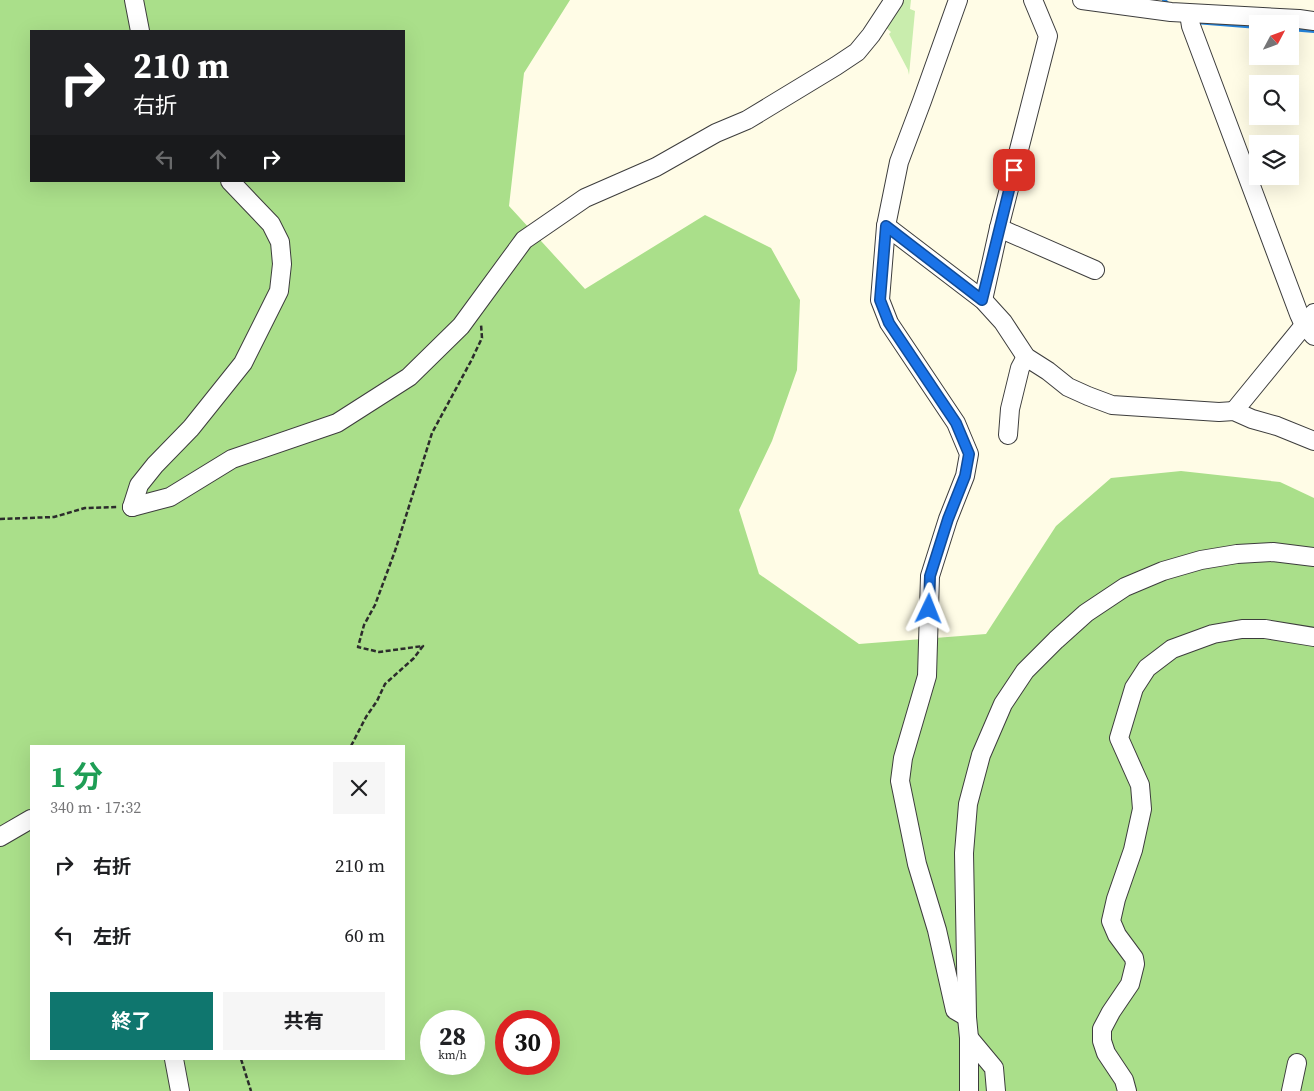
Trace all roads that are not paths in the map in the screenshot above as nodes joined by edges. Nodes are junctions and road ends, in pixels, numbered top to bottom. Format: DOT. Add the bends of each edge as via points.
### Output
graph roads {
  1 [pos="134,0"];
  2 [pos="894,0"];
  3 [pos="958,0"];
  4 [pos="1033,0"];
  5 [pos="1082,0"];
  6 [pos="1185,17"];
  7 [pos="1307,20"];
  8 [pos="140,30"];
  9 [pos="231,182"];
  10 [pos="886,226"];
  11 [pos="999,228"];
  12 [pos="1094,270"];
  13 [pos="982,300"];
  14 [pos="1307,327"];
  15 [pos="1026,357"];
  16 [pos="1234,411"];
  17 [pos="1008,435"];
  18 [pos="1314,441"];
  19 [pos="1314,557"];
  20 [pos="1314,637"];
  21 [pos="30,819"];
  22 [pos="0,837"];
  23 [pos="967,1016"];
  24 [pos="969,1038"];
  25 [pos="174,1060"];
  26 [pos="1297,1063"];
  27 [pos="180,1091"];
  28 [pos="969,1091"];
  29 [pos="996,1091"];
  30 [pos="1127,1091"];
  31 [pos="1291,1091"];
  1 -- 8 [label="street"];
  2 -- 9 [label="street" via="857,52 836,66 747,120 716,133 656,167 585,198 524,240 461,326 409,376 337,423 232,459 170,497 132,507 139,485 155,464 191,428 242,364 279,291 280,242 271,224"];
  3 -- 10 [label="street" via="899,162"];
  4 -- 11 [label="street" via="1048,36"];
  5 -- 6 [label="street"];
  6 -- 7 [label="street"];
  6 -- 14 [label="street"];
  10 -- 13 [label="street"];
  10 -- 23 [label="street" via="880,300 889,323 956,423 969,454 965,476 930,576 927,676 903,758 900,782 917,864 937,930 955,1010"];
  11 -- 12 [label="street"];
  11 -- 13 [label="street"];
  13 -- 15 [label="street"];
  14 -- 16 [label="street"];
  15 -- 16 [label="street" via="1068,387 1112,405"];
  15 -- 17 [label="street" via="1010,409"];
  16 -- 18 [label="street"];
  19 -- 23 [label="street" via="1273,552 1237,554 1163,571 1126,587 1086,613 1026,671 1003,704 981,755 968,804 964,854"];
  20 -- 30 [label="street" via="1265,629 1213,634 1172,649 1147,668 1134,688 1119,738 1140,785 1142,809 1134,850 1116,899 1112,921 1135,964 1130,984 1102,1029 1106,1053 1124,1080"];
  21 -- 22 [label="street"];
  23 -- 24 [label="street"];
  24 -- 28 [label="street"];
  24 -- 29 [label="street" via="994,1068"];
  25 -- 27 [label="street"];
  26 -- 31 [label="street"];
}
